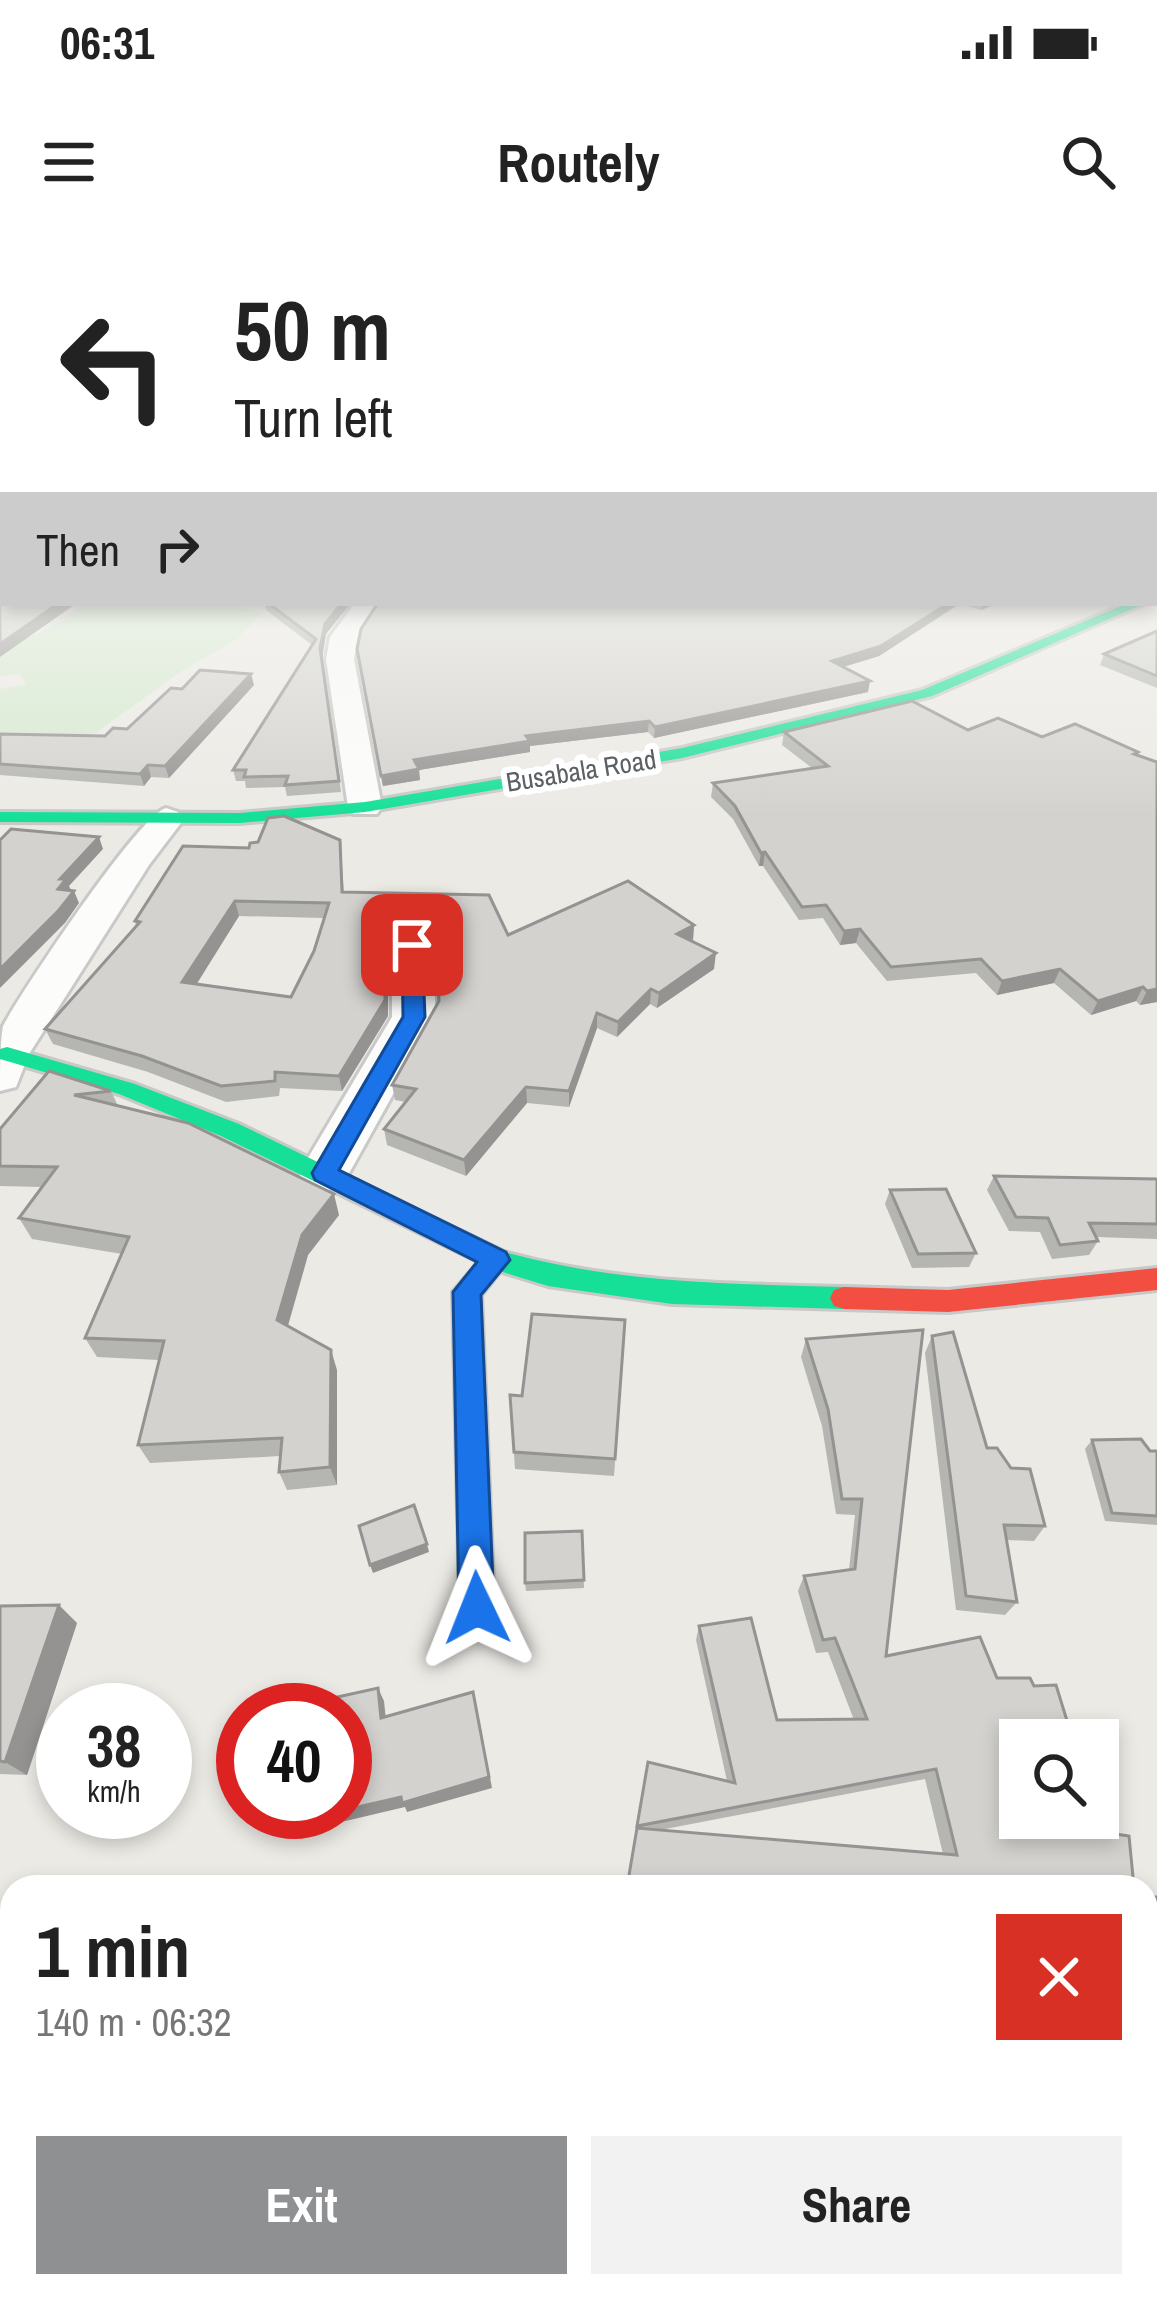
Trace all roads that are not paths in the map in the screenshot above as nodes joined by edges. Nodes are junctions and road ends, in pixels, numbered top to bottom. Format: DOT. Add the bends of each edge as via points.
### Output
graph roads {
  1 [pos="354,624"];
  2 [pos="1090,624"];
  3 [pos="365,807"];
  4 [pos="0,817"];
  5 [pos="166,819"];
  6 [pos="412,945"];
  7 [pos="4,1065"];
  8 [pos="324,1173"];
  9 [pos="496,1260"];
  10 [pos="1157,1279"];
  11 [pos="477,1608"];
  1 -- 3 [label="street" via="340,659"];
  2 -- 3 [label="street, Busabala Road" via="927,693 820,722"];
  3 -- 5 [label="street, Busabala Road"];
  4 -- 5 [label="street, Busabala Road"];
  5 -- 7 [label="street"];
  6 -- 8 [label="street" via="414,1017"];
  7 -- 8 [label="street" via="127,1089"];
  8 -- 9 [label="street"];
  9 -- 10 [label="street" via="673,1293 902,1300"];
  9 -- 11 [label="street" via="467,1292"];
}
